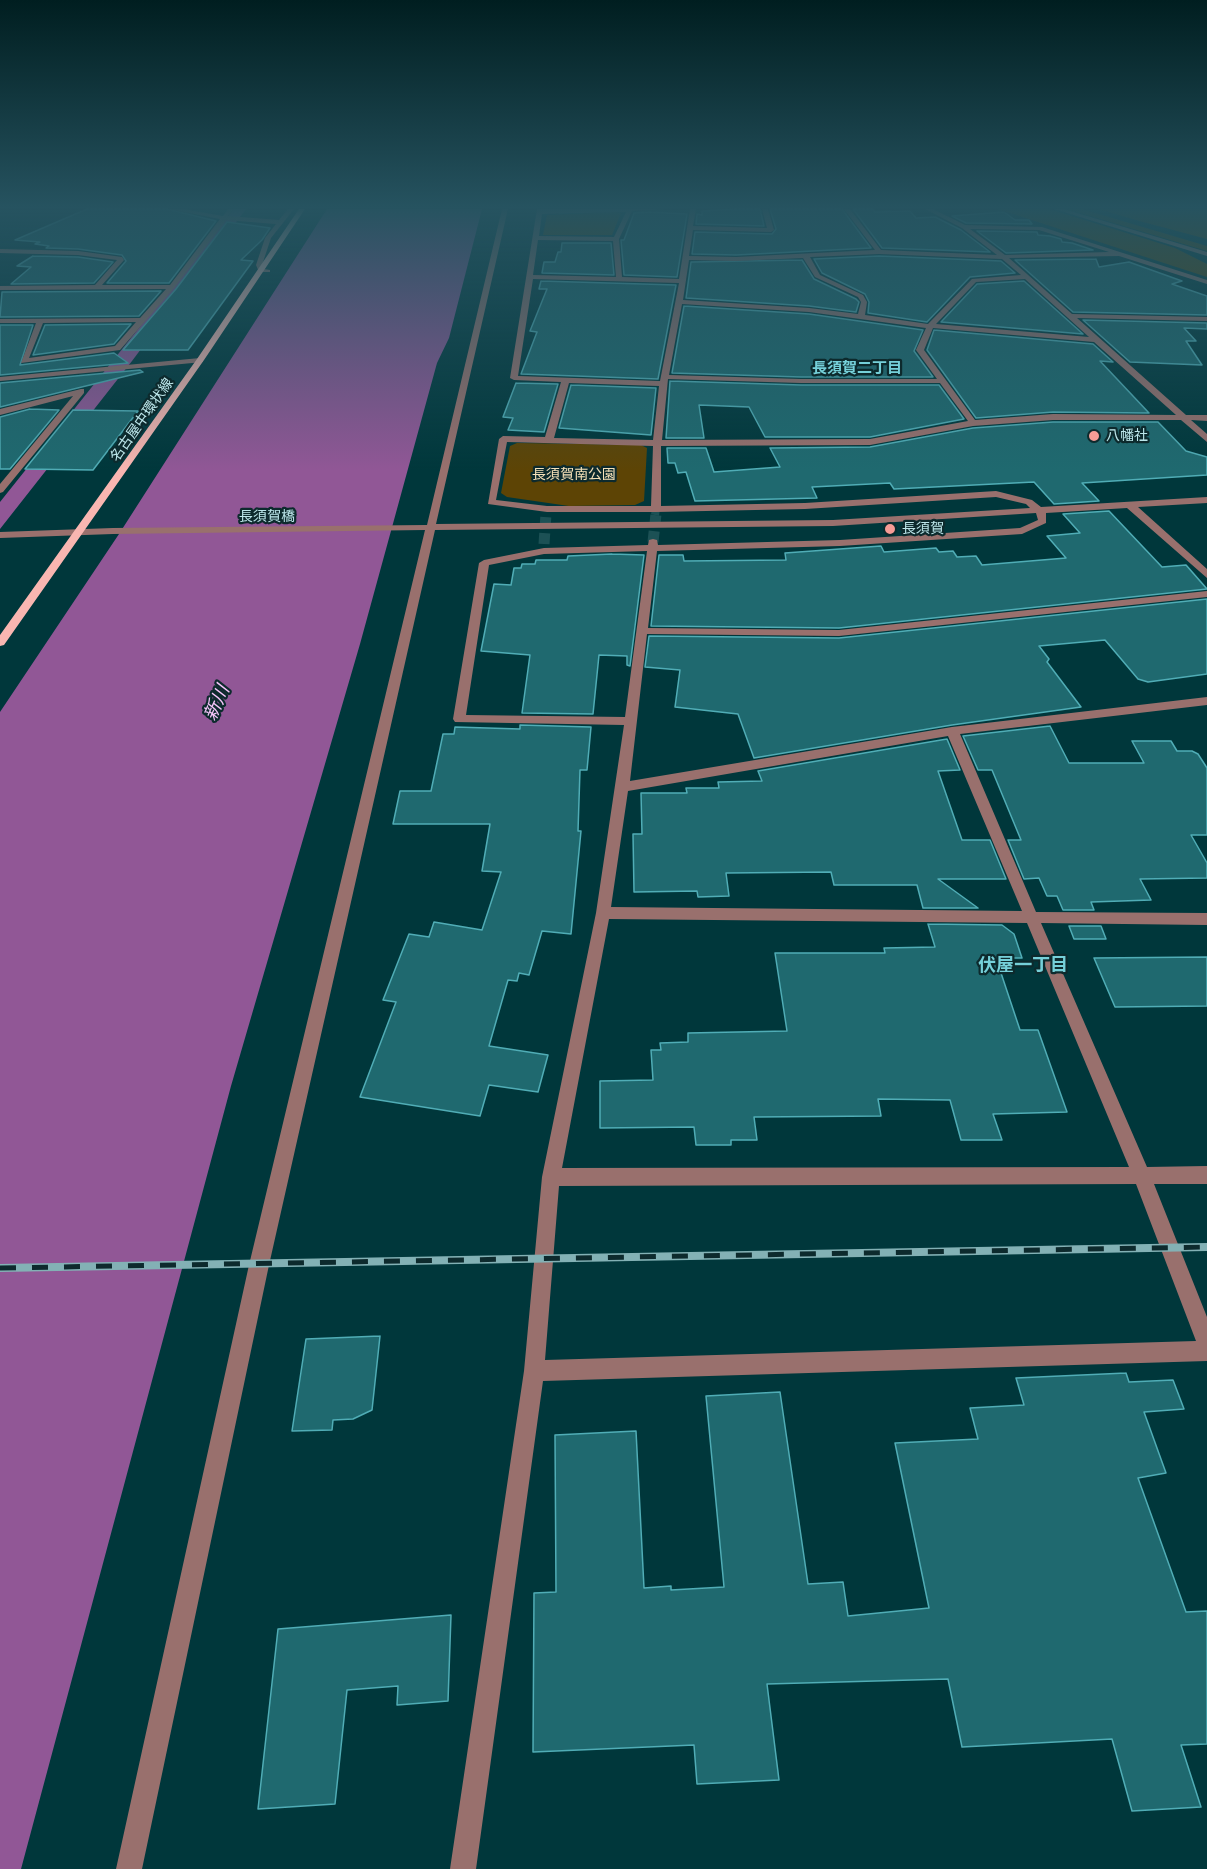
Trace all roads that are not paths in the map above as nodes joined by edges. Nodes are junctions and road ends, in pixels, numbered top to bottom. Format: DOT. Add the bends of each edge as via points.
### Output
graph roads {
  1 [pos="164,296"];
  2 [pos="246,296"];
  3 [pos="483,296"];
  4 [pos="527,296"];
  5 [pos="680,296"];
  6 [pos="861,296"];
  7 [pos="958,296"];
  8 [pos="1049,296"];
  9 [pos="679,302"];
  10 [pos="861,316"];
  11 [pos="1072,316"];
  12 [pos="1207,319"];
  13 [pos="142,320"];
  14 [pos="0,321"];
  15 [pos="40,321"];
  16 [pos="930,326"];
  17 [pos="1098,340"];
  18 [pos="200,360"];
  19 [pos="0,379"];
  20 [pos="566,380"];
  21 [pos="664,380"];
  22 [pos="942,381"];
  23 [pos="0,412"];
  24 [pos="1183,418"];
  25 [pos="1207,418"];
  26 [pos="973,423"];
  27 [pos="1207,439"];
  28 [pos="549,440"];
  29 [pos="657,443"];
  30 [pos="0,490"];
  31 [pos="1207,500"];
  32 [pos="1131,506"];
  33 [pos="656,508"];
  34 [pos="1041,512"];
  35 [pos="426,529"];
  36 [pos="79,532"];
  37 [pos="5,535"];
  38 [pos="653,544"];
  39 [pos="1207,575"];
  40 [pos="1207,594"];
  41 [pos="643,631"];
  42 [pos="0,643"];
  43 [pos="1207,701"];
  44 [pos="631,722"];
  45 [pos="952,731"];
  46 [pos="623,787"];
  47 [pos="603,913"];
  48 [pos="1032,917"];
  49 [pos="1207,919"];
  50 [pos="1207,1175"];
  51 [pos="1142,1176"];
  52 [pos="550,1177"];
  53 [pos="1207,1343"];
  54 [pos="1207,1351"];
  55 [pos="534,1371"];
  56 [pos="129,1869"];
  57 [pos="463,1869"];
  1 -- 13 [label="street"];
  2 -- 18 [label="main road, 名古屋中環状線"];
  3 -- 35 [label="street"];
  4 -- 20 [label="street" via="514,378"];
  5 -- 9 [label="street"];
  6 -- 10 [label="street"];
  7 -- 16 [label="street"];
  8 -- 11 [label="street"];
  9 -- 10 [label="street"];
  9 -- 21 [label="street"];
  10 -- 16 [label="street"];
  11 -- 12 [label="street"];
  11 -- 17 [label="street"];
  13 -- 15 [label="street"];
  13 -- 15 [label="street" via="117,348 24,361"];
  14 -- 15 [label="street"];
  16 -- 17 [label="street"];
  16 -- 22 [label="street" via="920,350"];
  17 -- 24 [label="street"];
  18 -- 19 [label="street"];
  18 -- 36 [label="main road, 名古屋中環状線"];
  20 -- 21 [label="street"];
  20 -- 28 [label="street"];
  21 -- 22 [label="street"];
  21 -- 29 [label="street"];
  22 -- 26 [label="street"];
  23 -- 30 [label="street" via="81,391"];
  24 -- 25 [label="street"];
  24 -- 26 [label="street" via="1053,417"];
  24 -- 27 [label="street"];
  26 -- 29 [label="street" via="870,442"];
  28 -- 29 [label="street"];
  28 -- 33 [label="street" via="503,439 491,502 547,511"];
  29 -- 33 [label="street"];
  31 -- 32 [label="street, 長須賀橋"];
  32 -- 34 [label="street, 長須賀橋"];
  32 -- 39 [label="street"];
  33 -- 34 [label="street" via="805,506 996,494 1029,502"];
  34 -- 35 [label="street, 長須賀橋" via="832,523"];
  34 -- 38 [label="street" via="1044,521 1022,531 840,543"];
  35 -- 36 [label="street, 長須賀橋"];
  35 -- 56 [label="street" via="261,1254"];
  36 -- 37 [label="street, 長須賀橋"];
  36 -- 42 [label="main road, 名古屋中環状線"];
  38 -- 41 [label="street"];
  38 -- 44 [label="street" via="544,547 484,563 459,719"];
  40 -- 41 [label="street" via="839,633"];
  41 -- 44 [label="street"];
  43 -- 45 [label="street"];
  44 -- 46 [label="street"];
  45 -- 46 [label="street"];
  45 -- 48 [label="street"];
  46 -- 47 [label="street"];
  47 -- 48 [label="street"];
  47 -- 52 [label="street"];
  48 -- 49 [label="street"];
  48 -- 51 [label="street"];
  50 -- 51 [label="street"];
  51 -- 52 [label="street"];
  51 -- 53 [label="street"];
  52 -- 55 [label="street"];
  54 -- 55 [label="street"];
  55 -- 57 [label="street"];
}
